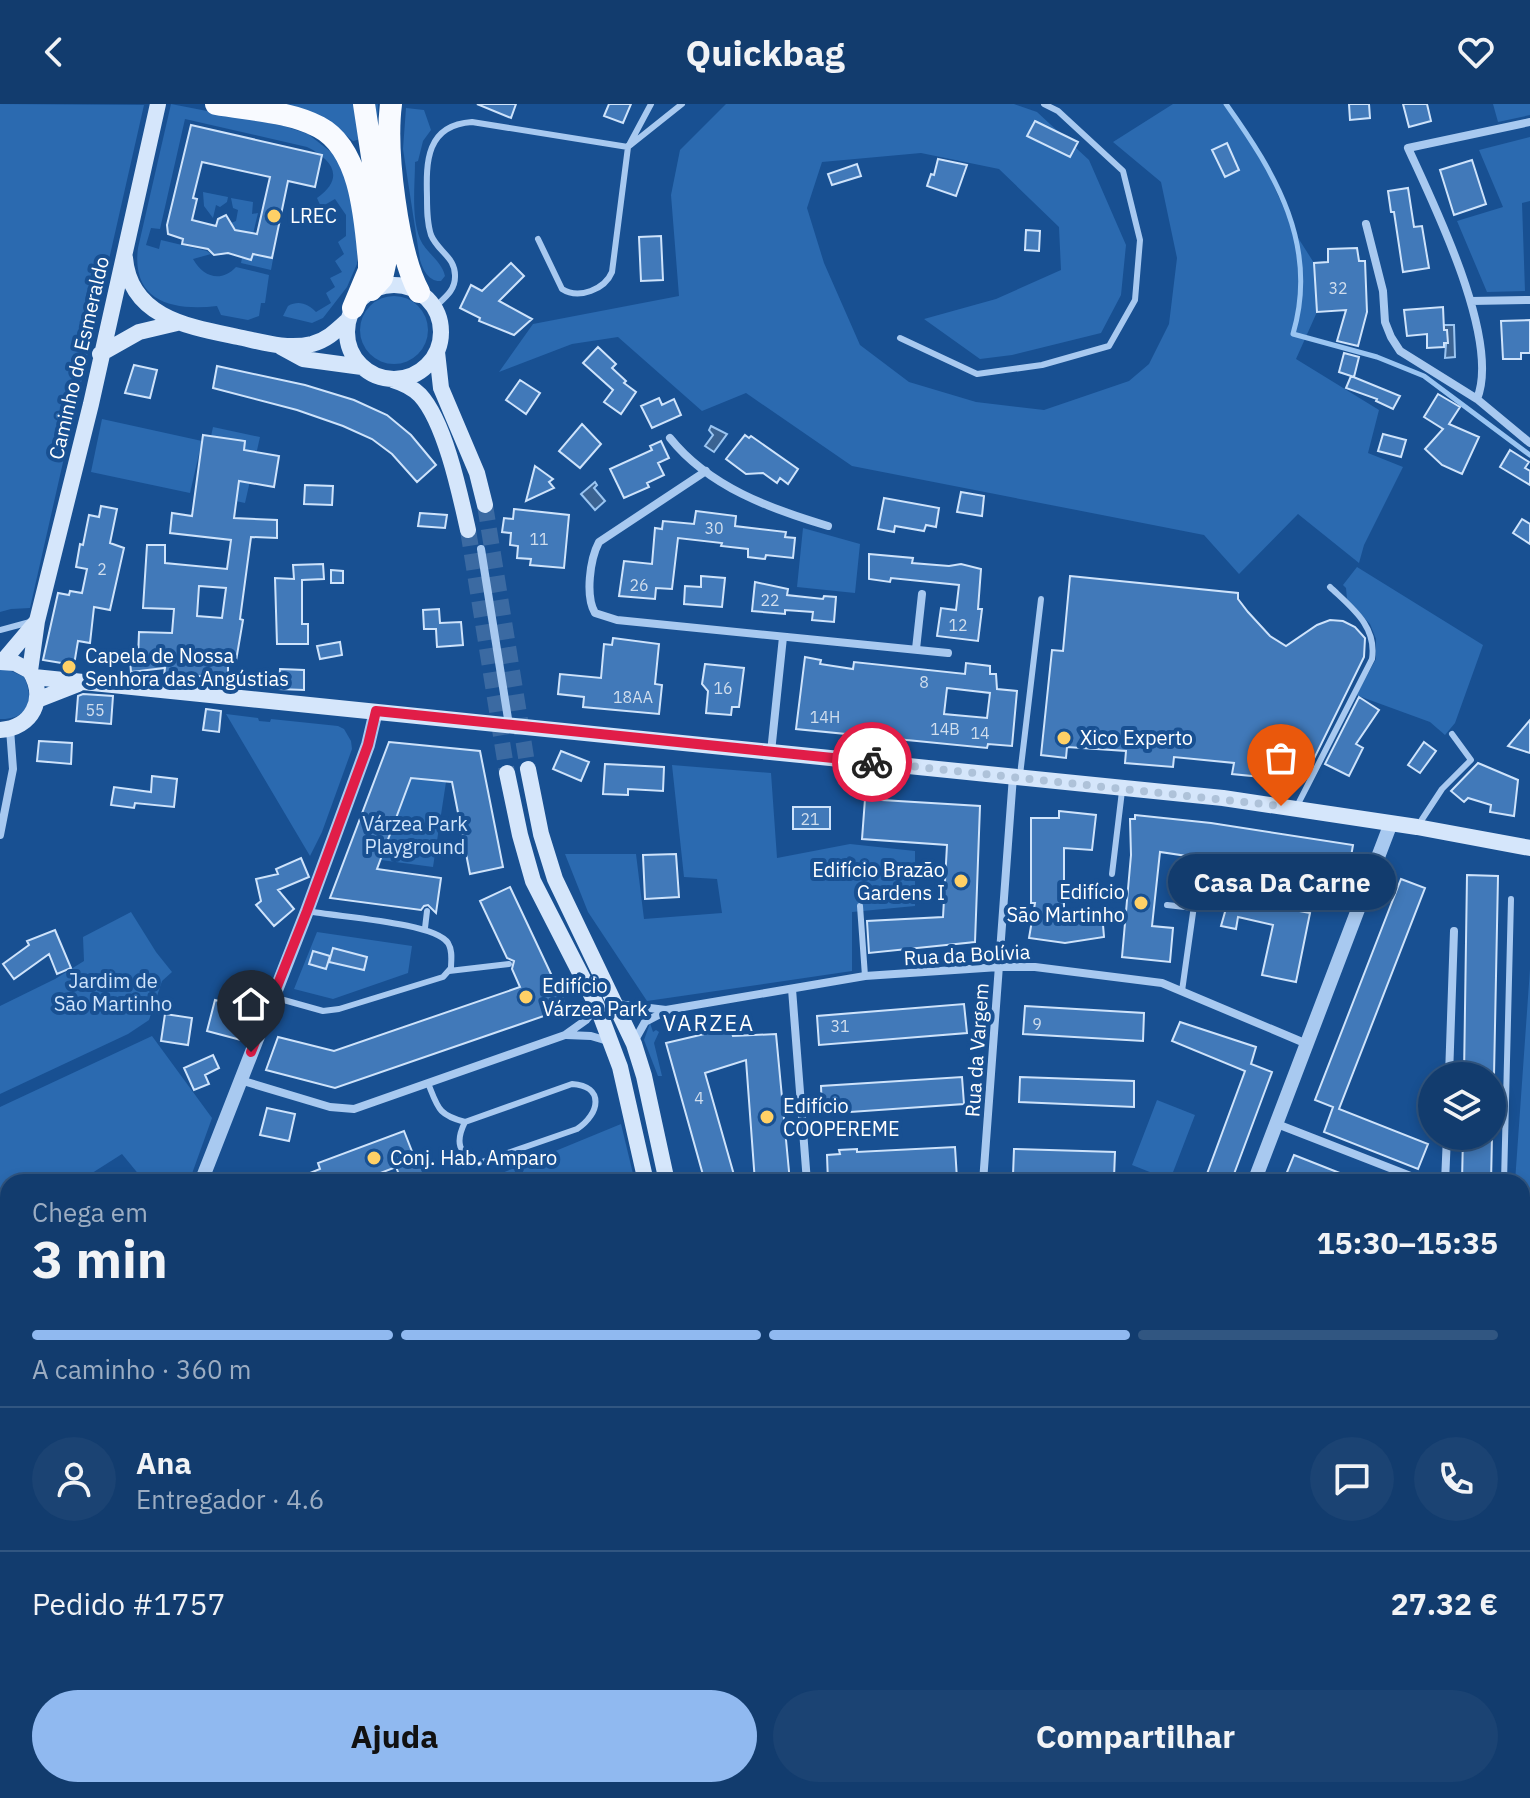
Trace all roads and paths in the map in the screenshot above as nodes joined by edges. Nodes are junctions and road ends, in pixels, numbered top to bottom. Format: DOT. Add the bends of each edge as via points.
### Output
graph roads {
  1 [pos="216,104"];
  2 [pos="364,104"];
  3 [pos="391,104"];
  4 [pos="651,104"];
  5 [pos="682,104"];
  6 [pos="1044,104"];
  7 [pos="157,109"];
  8 [pos="1530,122"];
  9 [pos="628,147"];
  10 [pos="1366,224"];
  11 [pos="538,239"];
  12 [pos="124,249"];
  13 [pos="371,290"];
  14 [pos="427,299"];
  15 [pos="1530,300"];
  16 [pos="1471,301"];
  17 [pos="150,307"];
  18 [pos="111,308"];
  19 [pos="350,314"];
  20 [pos="177,323"];
  21 [pos="900,338"];
  22 [pos="281,347"];
  23 [pos="437,352"];
  24 [pos="100,354"];
  25 [pos="362,367"];
  26 [pos="391,379"];
  27 [pos="1477,399"];
  28 [pos="670,438"];
  29 [pos="1530,443"];
  30 [pos="706,471"];
  31 [pos="485,505"];
  32 [pos="828,526"];
  33 [pos="468,530"];
  34 [pos="481,549"];
  35 [pos="1330,587"];
  36 [pos="922,594"];
  37 [pos="1041,599"];
  38 [pos="37,621"];
  39 [pos="0,630"];
  40 [pos="783,637"];
  41 [pos="916,649"];
  42 [pos="948,653"];
  43 [pos="2,661"];
  44 [pos="32,674"];
  45 [pos="80,683"];
  46 [pos="37,700"];
  47 [pos="376,711"];
  48 [pos="509,725"];
  49 [pos="5,729"];
  50 [pos="1452,734"];
  51 [pos="771,752"];
  52 [pos="528,769"];
  53 [pos="507,773"];
  54 [pos="1016,777"];
  55 [pos="1123,787"];
  56 [pos="1296,808"];
  57 [pos="1391,823"];
  58 [pos="1417,827"];
  59 [pos="0,835"];
  60 [pos="1530,848"];
  61 [pos="1112,874"];
  62 [pos="1326,892"];
  63 [pos="1511,899"];
  64 [pos="1167,905"];
  65 [pos="860,906"];
  66 [pos="1194,908"];
  67 [pos="307,911"];
  68 [pos="427,911"];
  69 [pos="425,928"];
  70 [pos="1454,931"];
  71 [pos="509,964"];
  72 [pos="999,967"];
  73 [pos="448,971"];
  74 [pos="865,976"];
  75 [pos="792,989"];
  76 [pos="1182,991"];
  77 [pos="273,997"];
  78 [pos="616,1004"];
  79 [pos="597,1006"];
  80 [pos="666,1010"];
  81 [pos="565,1035"];
  82 [pos="611,1042"];
  83 [pos="634,1044"];
  84 [pos="1307,1044"];
  85 [pos="1449,1062"];
  86 [pos="240,1079"];
  87 [pos="428,1083"];
  88 [pos="465,1122"];
  89 [pos="1277,1124"];
  90 [pos="1446,1150"];
  91 [pos="204,1174"];
  92 [pos="644,1174"];
  93 [pos="665,1174"];
  94 [pos="806,1174"];
  95 [pos="984,1174"];
  96 [pos="1257,1174"];
  97 [pos="1405,1174"];
  98 [pos="1445,1174"];
  99 [pos="1504,1174"];
  1 -- 19 [label="highway" via="310,123 345,149 354,170 369,262"];
  2 -- 13 [label="highway" via="387,255 382,278"];
  3 -- 14 [label="highway" via="389,136 403,250"];
  4 -- 9 [label="lane"];
  5 -- 9 [label="lane"];
  6 -- 21 [label="lane" via="1123,171 1140,240 1135,300 1109,346 1042,365 977,374"];
  7 -- 12 [label="main road, Caminho do Esmeraldo"];
  8 -- 16 [label="street" via="1408,148"];
  9 -- 11 [label="lane" via="608,281 600,288 568,293"];
  9 -- 14 [label="lane" via="472,122 455,125 440,136 426,165 428,222 456,275 451,291"];
  10 -- 27 [label="street" via="1391,337 1400,351"];
  12 -- 17 [label="main road" via="129,278"];
  12 -- 18 [label="main road, Caminho do Esmeraldo"];
  13 -- 14 [label="main road" via="410,287"];
  13 -- 19 [label="main road"];
  14 -- 23 [label="main road" via="442,329"];
  15 -- 16 [label="street"];
  16 -- 27 [label="street" via="1484,372"];
  17 -- 18 [label="main road"];
  17 -- 20 [label="main road"];
  18 -- 24 [label="main road, Caminho do Esmeraldo"];
  19 -- 22 [label="main road" via="328,338"];
  19 -- 25 [label="main road" via="350,349"];
  20 -- 22 [label="main road"];
  20 -- 24 [label="main road" via="139,332"];
  22 -- 25 [label="main road" via="303,359"];
  23 -- 26 [label="main road" via="418,373"];
  23 -- 31 [label="main road" via="441,388"];
  24 -- 38 [label="main road, Caminho do Esmeraldo"];
  25 -- 26 [label="main road"];
  26 -- 33 [label="main road" via="414,390 431,412"];
  27 -- 29 [label="street"];
  28 -- 30 [label="street"];
  30 -- 32 [label="street" via="756,502"];
  30 -- 40 [label="street" via="599,542 592,607 608,619"];
  34 -- 48 [label="street"];
  35 -- 56 [label="lane" via="1368,627 1372,659"];
  36 -- 41 [label="street"];
  37 -- 54 [label="lane"];
  38 -- 39 [label="lane"];
  38 -- 43 [label="main road, Caminho do Esmeraldo"];
  38 -- 44 [label="main road, Caminho do Esmeraldo"];
  40 -- 41 [label="street"];
  40 -- 51 [label="street"];
  41 -- 42 [label="street"];
  43 -- 44 [label="main road" via="22,665"];
  44 -- 45 [label="main road"];
  44 -- 46 [label="main road, Caminho do Esmeraldo"];
  45 -- 46 [label="main road"];
  45 -- 47 [label="main road"];
  46 -- 49 [label="main road" via="29,719"];
  47 -- 48 [label="main road"];
  47 -- 67 [label="street"];
  48 -- 51 [label="main road"];
  49 -- 59 [label="street" via="14,751"];
  50 -- 58 [label="lane" via="1471,760 1442,789"];
  51 -- 54 [label="main road"];
  52 -- 78 [label="main road" via="555,879"];
  53 -- 79 [label="main road" via="533,881"];
  54 -- 55 [label="main road"];
  54 -- 72 [label="street, Rua da Vargem"];
  55 -- 56 [label="main road"];
  55 -- 61 [label="lane"];
  56 -- 57 [label="main road"];
  57 -- 58 [label="main road"];
  57 -- 84 [label="street"];
  58 -- 60 [label="main road"];
  62 -- 66 [label="lane" via="1199,870"];
  63 -- 99 [label="lane"];
  64 -- 66 [label="lane"];
  65 -- 74 [label="lane"];
  66 -- 76 [label="lane"];
  67 -- 69 [label="lane"];
  67 -- 77 [label="street"];
  68 -- 69 [label="lane"];
  69 -- 73 [label="lane" via="448,943"];
  70 -- 85 [label="street"];
  71 -- 73 [label="lane"];
  72 -- 74 [label="street, Rua da Bolívia"];
  72 -- 76 [label="street, Rua da Bolívia" via="1126,977"];
  72 -- 95 [label="street, Rua da Vargem"];
  73 -- 77 [label="lane" via="443,977 339,1009 323,1011"];
  74 -- 75 [label="street, Rua da Bolívia"];
  75 -- 80 [label="street, Rua da Bolívia"];
  75 -- 94 [label="street"];
  76 -- 84 [label="street, Rua da Bolívia"];
  77 -- 86 [label="street"];
  78 -- 80 [label="street, Rua da Bolívia"];
  78 -- 83 [label="main road"];
  79 -- 81 [label="street"];
  79 -- 82 [label="main road"];
  80 -- 83 [label="street" via="645,1022"];
  81 -- 82 [label="street"];
  81 -- 87 [label="street"];
  82 -- 92 [label="main road"];
  83 -- 93 [label="main road"];
  84 -- 89 [label="street"];
  86 -- 87 [label="street" via="342,1109"];
  86 -- 91 [label="street"];
  87 -- 88 [label="lane" via="439,1110"];
  88 -- 88 [label="lane" via="458,1135 460,1146 467,1158 479,1163 577,1129 595,1111 595,1099 583,1084 572,1084"];
  89 -- 96 [label="street"];
  89 -- 97 [label="street"];
  90 -- 98 [label="street"];
}
